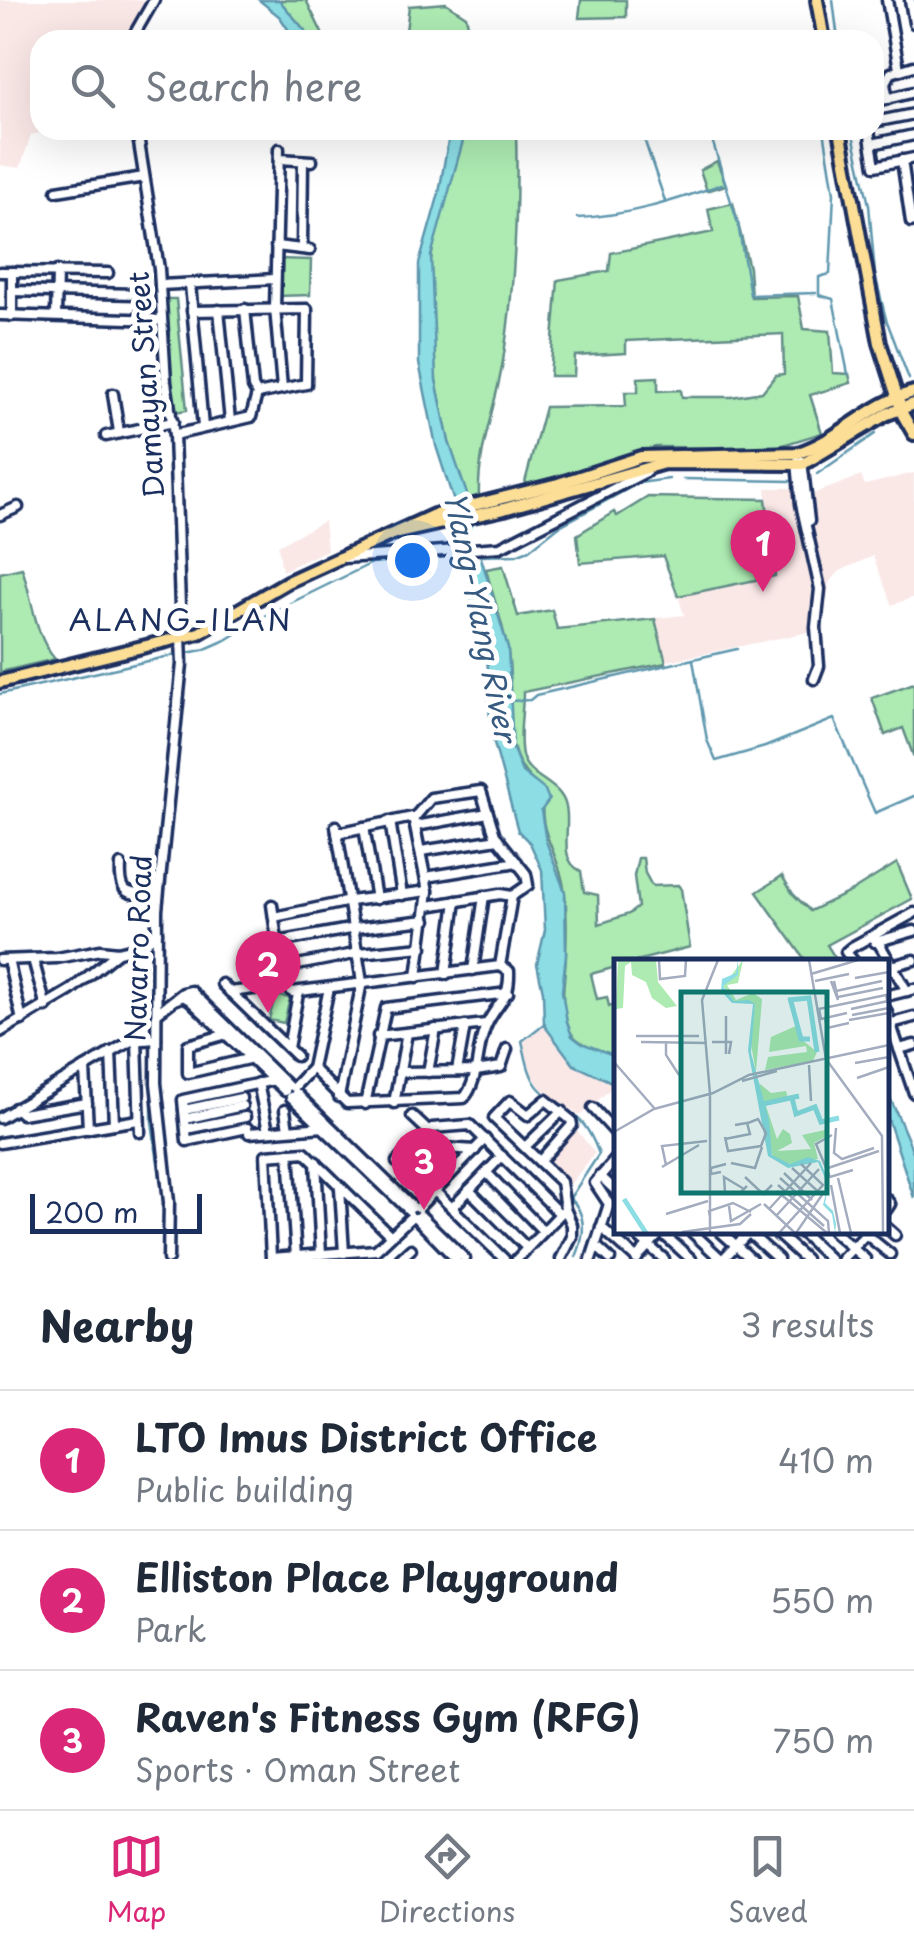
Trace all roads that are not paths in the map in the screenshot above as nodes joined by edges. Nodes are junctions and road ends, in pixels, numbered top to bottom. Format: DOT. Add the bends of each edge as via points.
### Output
graph roads {
  1 [pos="154,0"];
  2 [pos="814,0"];
  3 [pos="888,0"];
  4 [pos="910,0"];
  5 [pos="914,23"];
  6 [pos="138,30"];
  7 [pos="819,30"];
  8 [pos="914,66"];
  9 [pos="899,69"];
  10 [pos="914,92"];
  11 [pos="888,99"];
  12 [pos="884,100"];
  13 [pos="914,114"];
  14 [pos="884,120"];
  15 [pos="914,135"];
  16 [pos="138,140"];
  17 [pos="839,140"];
  18 [pos="871,140"];
  19 [pos="872,144"];
  20 [pos="279,148"];
  21 [pos="914,158"];
  22 [pos="278,160"];
  23 [pos="902,160"];
  24 [pos="144,177"];
  25 [pos="909,179"];
  26 [pos="56,191"];
  27 [pos="911,200"];
  28 [pos="914,222"];
  29 [pos="276,246"];
  30 [pos="57,271"];
  31 [pos="0,272"];
  32 [pos="12,272"];
  33 [pos="108,273"];
  34 [pos="276,280"];
  35 [pos="190,284"];
  36 [pos="160,285"];
  37 [pos="12,291"];
  38 [pos="57,292"];
  39 [pos="275,308"];
  40 [pos="245,309"];
  41 [pos="219,310"];
  42 [pos="192,311"];
  43 [pos="0,316"];
  44 [pos="12,316"];
  45 [pos="56,316"];
  46 [pos="142,317"];
  47 [pos="161,320"];
  48 [pos="282,388"];
  49 [pos="914,392"];
  50 [pos="114,394"];
  51 [pos="257,394"];
  52 [pos="899,403"];
  53 [pos="914,404"];
  54 [pos="230,421"];
  55 [pos="172,422"];
  56 [pos="203,427"];
  57 [pos="119,432"];
  58 [pos="174,434"];
  59 [pos="914,434"];
  60 [pos="106,436"];
  61 [pos="799,461"];
  62 [pos="664,463"];
  63 [pos="18,507"];
  64 [pos="486,508"];
  65 [pos="0,515"];
  66 [pos="334,559"];
  67 [pos="182,638"];
  68 [pos="814,679"];
  69 [pos="0,682"];
  70 [pos="488,813"];
  71 [pos="390,821"];
  72 [pos="415,822"];
  73 [pos="364,827"];
  74 [pos="498,838"];
  75 [pos="421,852"];
  76 [pos="517,862"];
  77 [pos="120,865"];
  78 [pos="426,877"];
  79 [pos="428,891"];
  80 [pos="155,894"];
  81 [pos="402,895"];
  82 [pos="484,896"];
  83 [pos="512,896"];
  84 [pos="376,899"];
  85 [pos="350,901"];
  86 [pos="456,901"];
  87 [pos="272,905"];
  88 [pos="428,906"];
  89 [pos="914,913"];
  90 [pos="274,917"];
  91 [pos="426,920"];
  92 [pos="354,928"];
  93 [pos="914,931"];
  94 [pos="154,935"];
  95 [pos="874,939"];
  96 [pos="278,942"];
  97 [pos="422,948"];
  98 [pos="118,952"];
  99 [pos="358,954"];
  100 [pos="852,959"];
  101 [pos="887,959"];
  102 [pos="4,960"];
  103 [pos="34,960"];
  104 [pos="914,960"];
  105 [pos="889,963"];
  106 [pos="500,966"];
  107 [pos="891,966"];
  108 [pos="282,968"];
  109 [pos="473,970"];
  110 [pos="446,974"];
  111 [pos="417,977"];
  112 [pos="362,982"];
  113 [pos="222,984"];
  114 [pos="284,985"];
  115 [pos="329,988"];
  116 [pos="911,990"];
  117 [pos="230,992"];
  118 [pos="508,993"];
  119 [pos="298,994"];
  120 [pos="174,1000"];
  121 [pos="202,1001"];
  122 [pos="46,1007"];
  123 [pos="157,1013"];
  124 [pos="206,1016"];
  125 [pos="889,1016"];
  126 [pos="914,1017"];
  127 [pos="22,1020"];
  128 [pos="892,1023"];
  129 [pos="486,1024"];
  130 [pos="465,1026"];
  131 [pos="436,1029"];
  132 [pos="0,1032"];
  133 [pos="407,1032"];
  134 [pos="228,1034"];
  135 [pos="378,1036"];
  136 [pos="137,1039"];
  137 [pos="153,1040"];
  138 [pos="914,1045"];
  139 [pos="288,1048"];
  140 [pos="507,1049"];
  141 [pos="899,1049"];
  142 [pos="111,1052"];
  143 [pos="296,1056"];
  144 [pos="248,1059"];
  145 [pos="260,1064"];
  146 [pos="86,1068"];
  147 [pos="312,1068"];
  148 [pos="457,1071"];
  149 [pos="476,1071"];
  150 [pos="400,1072"];
  151 [pos="428,1072"];
  152 [pos="911,1076"];
  153 [pos="276,1079"];
  154 [pos="258,1083"];
  155 [pos="238,1088"];
  156 [pos="291,1091"];
  157 [pos="914,1093"];
  158 [pos="338,1097"];
  159 [pos="242,1102"];
  160 [pos="87,1103"];
  161 [pos="394,1103"];
  162 [pos="365,1104"];
  163 [pos="15,1108"];
  164 [pos="592,1108"];
  165 [pos="285,1110"];
  166 [pos="562,1111"];
  167 [pos="185,1115"];
  168 [pos="412,1116"];
  169 [pos="245,1117"];
  170 [pos="0,1118"];
  171 [pos="138,1120"];
  172 [pos="114,1124"];
  173 [pos="326,1127"];
  174 [pos="88,1128"];
  175 [pos="288,1128"];
  176 [pos="268,1131"];
  177 [pos="614,1131"];
  178 [pos="140,1132"];
  179 [pos="428,1132"];
  180 [pos="249,1133"];
  181 [pos="486,1139"];
  182 [pos="0,1143"];
  183 [pos="526,1147"];
  184 [pos="475,1150"];
  185 [pos="290,1153"];
  186 [pos="502,1156"];
  187 [pos="540,1161"];
  188 [pos="316,1162"];
  189 [pos="614,1163"];
  190 [pos="486,1172"];
  191 [pos="418,1174"];
  192 [pos="600,1176"];
  193 [pos="340,1186"];
  194 [pos="614,1189"];
  195 [pos="434,1190"];
  196 [pos="469,1190"];
  197 [pos="452,1208"];
  198 [pos="608,1210"];
  199 [pos="563,1211"];
  200 [pos="414,1212"];
  201 [pos="614,1215"];
  202 [pos="601,1228"];
  203 [pos="889,1230"];
  204 [pos="543,1231"];
  205 [pos="635,1234"];
  206 [pos="659,1234"];
  207 [pos="663,1234"];
  208 [pos="694,1234"];
  209 [pos="723,1234"];
  210 [pos="746,1234"];
  211 [pos="750,1234"];
  212 [pos="777,1234"];
  213 [pos="802,1234"];
  214 [pos="836,1234"];
  215 [pos="864,1234"];
  216 [pos="868,1234"];
  217 [pos="895,1235"];
  218 [pos="390,1236"];
  219 [pos="648,1245"];
  220 [pos="736,1245"];
  221 [pos="596,1246"];
  222 [pos="527,1248"];
  223 [pos="852,1248"];
  224 [pos="344,1253"];
  225 [pos="890,1254"];
  226 [pos="320,1255"];
  227 [pos="296,1256"];
  228 [pos="272,1258"];
  229 [pos="565,1258"];
  230 [pos="168,1259"];
  231 [pos="456,1259"];
  232 [pos="464,1259"];
  233 [pos="504,1259"];
  234 [pos="516,1259"];
  235 [pos="591,1259"];
  236 [pos="610,1259"];
  237 [pos="636,1259"];
  238 [pos="664,1259"];
  239 [pos="691,1259"];
  240 [pos="722,1259"];
  241 [pos="750,1259"];
  242 [pos="778,1259"];
  243 [pos="805,1259"];
  244 [pos="830,1259"];
  245 [pos="842,1259"];
  246 [pos="865,1259"];
  1 -- 6 [label="street"];
  2 -- 7 [label="main road"];
  3 -- 9 [label="street"];
  4 -- 5 [label="street"];
  8 -- 9 [label="street"];
  9 -- 11 [label="street" via="885,84"];
  10 -- 11 [label="street"];
  11 -- 12 [label="street"];
  13 -- 14 [label="street"];
  15 -- 19 [label="street"];
  16 -- 24 [label="street, Damayan Street"];
  17 -- 52 [label="main road" via="868,318"];
  18 -- 19 [label="street"];
  19 -- 23 [label="street" via="875,166"];
  20 -- 22 [label="street"];
  21 -- 23 [label="street"];
  22 -- 29 [label="street"];
  22 -- 29 [label="street" via="308,161 306,248"];
  23 -- 25 [label="street"];
  24 -- 26 [label="street"];
  24 -- 36 [label="street, Damayan Street"];
  25 -- 27 [label="street"];
  27 -- 28 [label="street"];
  29 -- 34 [label="street"];
  30 -- 32 [label="street"];
  30 -- 33 [label="street"];
  30 -- 38 [label="street"];
  31 -- 32 [label="street"];
  32 -- 37 [label="street"];
  34 -- 35 [label="street"];
  34 -- 39 [label="street"];
  35 -- 36 [label="street"];
  35 -- 42 [label="street"];
  36 -- 47 [label="street, Damayan Street"];
  37 -- 38 [label="street"];
  37 -- 44 [label="street"];
  38 -- 45 [label="street"];
  38 -- 46 [label="street" via="140,295"];
  39 -- 40 [label="street"];
  39 -- 48 [label="street"];
  39 -- 48 [label="street" via="307,309 306,384"];
  40 -- 41 [label="street"];
  40 -- 51 [label="street"];
  41 -- 42 [label="street"];
  41 -- 54 [label="street"];
  42 -- 56 [label="street"];
  43 -- 44 [label="street"];
  44 -- 45 [label="street"];
  45 -- 46 [label="street"];
  46 -- 47 [label="street"];
  47 -- 55 [label="street, Damayan Street"];
  48 -- 51 [label="street"];
  49 -- 52 [label="main road"];
  50 -- 57 [label="street"];
  51 -- 54 [label="street" via="251,417"];
  52 -- 53 [label="main road"];
  52 -- 59 [label="main road"];
  52 -- 61 [label="main road"];
  52 -- 61 [label="main road"];
  54 -- 56 [label="street"];
  55 -- 57 [label="street"];
  55 -- 58 [label="street, Damayan Street"];
  56 -- 58 [label="street"];
  57 -- 60 [label="street"];
  58 -- 67 [label="street, Damayan Street"];
  61 -- 62 [label="main road"];
  61 -- 64 [label="main road" via="640,456"];
  61 -- 68 [label="street" via="820,589"];
  62 -- 64 [label="main road"];
  62 -- 66 [label="street" via="492,548"];
  63 -- 65 [label="street"];
  64 -- 66 [label="main road" via="406,525"];
  66 -- 67 [label="main road"];
  67 -- 69 [label="main road"];
  67 -- 80 [label="street, Navarro Road"];
  70 -- 72 [label="street"];
  70 -- 72 [label="street" via="482,791 475,790 431,798"];
  70 -- 74 [label="street"];
  71 -- 72 [label="street"];
  71 -- 73 [label="street"];
  71 -- 81 [label="street"];
  72 -- 75 [label="street"];
  73 -- 84 [label="street"];
  73 -- 85 [label="street" via="337,829"];
  74 -- 75 [label="street"];
  74 -- 76 [label="street"];
  75 -- 78 [label="street"];
  76 -- 78 [label="street"];
  76 -- 83 [label="street" via="528,887"];
  77 -- 80 [label="street" via="124,890"];
  78 -- 79 [label="street"];
  79 -- 81 [label="street"];
  79 -- 88 [label="street"];
  80 -- 94 [label="street, Navarro Road"];
  81 -- 84 [label="street"];
  82 -- 83 [label="street"];
  82 -- 86 [label="street"];
  82 -- 109 [label="street"];
  83 -- 106 [label="street"];
  84 -- 85 [label="street"];
  85 -- 90 [label="street"];
  85 -- 92 [label="street"];
  86 -- 88 [label="street"];
  86 -- 110 [label="street"];
  87 -- 90 [label="street"];
  88 -- 91 [label="street"];
  89 -- 95 [label="street"];
  90 -- 96 [label="street"];
  91 -- 92 [label="street"];
  91 -- 97 [label="street"];
  92 -- 96 [label="street"];
  92 -- 99 [label="street"];
  93 -- 95 [label="street"];
  94 -- 98 [label="street"];
  94 -- 123 [label="street, Navarro Road"];
  95 -- 100 [label="street" via="846,952"];
  95 -- 101 [label="street"];
  96 -- 108 [label="street"];
  97 -- 99 [label="street"];
  97 -- 111 [label="street"];
  98 -- 103 [label="street"];
  98 -- 122 [label="street"];
  99 -- 108 [label="street"];
  99 -- 112 [label="street"];
  102 -- 103 [label="street"];
  102 -- 127 [label="street"];
  103 -- 122 [label="street"];
  104 -- 107 [label="street"];
  105 -- 107 [label="street"];
  106 -- 109 [label="street"];
  106 -- 118 [label="street" via="509,971"];
  107 -- 116 [label="street"];
  108 -- 114 [label="street"];
  109 -- 110 [label="street"];
  110 -- 111 [label="street"];
  111 -- 112 [label="street"];
  112 -- 115 [label="street"];
  112 -- 158 [label="street"];
  113 -- 117 [label="street"];
  114 -- 117 [label="street"];
  114 -- 119 [label="street"];
  115 -- 119 [label="street"];
  115 -- 147 [label="street"];
  117 -- 139 [label="street"];
  118 -- 129 [label="street"];
  118 -- 135 [label="street" via="390,1006"];
  119 -- 139 [label="street"];
  120 -- 121 [label="street" via="191,991"];
  120 -- 123 [label="street"];
  120 -- 124 [label="street" via="183,996"];
  121 -- 124 [label="street"];
  121 -- 134 [label="street"];
  122 -- 127 [label="street"];
  123 -- 137 [label="street, Navarro Road"];
  124 -- 134 [label="street"];
  125 -- 128 [label="street"];
  126 -- 128 [label="street"];
  127 -- 132 [label="street"];
  128 -- 141 [label="street"];
  129 -- 130 [label="street"];
  129 -- 149 [label="street"];
  130 -- 131 [label="street"];
  130 -- 148 [label="street"];
  131 -- 133 [label="street"];
  131 -- 151 [label="street"];
  133 -- 135 [label="street"];
  133 -- 150 [label="street"];
  134 -- 144 [label="street"];
  134 -- 144 [label="street" via="188,1045 188,1073"];
  134 -- 145 [label="street"];
  135 -- 162 [label="street"];
  136 -- 137 [label="street"];
  136 -- 142 [label="street"];
  136 -- 171 [label="street"];
  137 -- 230 [label="street, Navarro Road" via="170,1210"];
  138 -- 141 [label="street"];
  139 -- 143 [label="street"];
  140 -- 149 [label="street" via="501,1067"];
  141 -- 152 [label="street"];
  142 -- 146 [label="street"];
  142 -- 172 [label="street"];
  144 -- 145 [label="street"];
  145 -- 153 [label="street"];
  146 -- 160 [label="street"];
  146 -- 163 [label="street"];
  147 -- 156 [label="street"];
  147 -- 158 [label="street"];
  148 -- 149 [label="street"];
  148 -- 151 [label="street"];
  149 -- 161 [label="street" via="464,1098"];
  150 -- 151 [label="street"];
  150 -- 161 [label="street"];
  152 -- 157 [label="street"];
  153 -- 154 [label="street"];
  153 -- 156 [label="street"];
  154 -- 155 [label="street"];
  154 -- 176 [label="street"];
  155 -- 159 [label="street"];
  155 -- 167 [label="street"];
  156 -- 173 [label="street"];
  158 -- 162 [label="street"];
  159 -- 167 [label="street"];
  159 -- 169 [label="street"];
  160 -- 163 [label="street" via="22,1114"];
  160 -- 174 [label="street"];
  161 -- 162 [label="street"];
  163 -- 170 [label="street"];
  164 -- 177 [label="street"];
  165 -- 175 [label="street"];
  166 -- 183 [label="street"];
  166 -- 183 [label="street" via="546,1100 528,1115 510,1101 494,1118"];
  166 -- 187 [label="street" via="572,1126"];
  167 -- 169 [label="street"];
  167 -- 180 [label="street" via="187,1142"];
  168 -- 179 [label="street"];
  169 -- 180 [label="street"];
  171 -- 172 [label="street"];
  171 -- 178 [label="street"];
  172 -- 174 [label="street"];
  173 -- 175 [label="street"];
  173 -- 200 [label="street"];
  174 -- 182 [label="street"];
  175 -- 176 [label="street"];
  176 -- 180 [label="street"];
  179 -- 181 [label="street" via="470,1126"];
  179 -- 191 [label="street" via="399,1160"];
  181 -- 184 [label="street"];
  181 -- 186 [label="street"];
  183 -- 187 [label="street"];
  184 -- 191 [label="street" via="444,1148"];
  184 -- 195 [label="street"];
  185 -- 188 [label="street" via="305,1152"];
  185 -- 227 [label="street"];
  185 -- 228 [label="street" via="266,1156"];
  186 -- 190 [label="street"];
  186 -- 199 [label="street"];
  187 -- 199 [label="street" via="560,1182"];
  188 -- 193 [label="street"];
  188 -- 226 [label="street"];
  189 -- 192 [label="street"];
  190 -- 196 [label="street"];
  190 -- 204 [label="street"];
  191 -- 195 [label="street"];
  192 -- 194 [label="street"];
  192 -- 198 [label="street" via="595,1186"];
  193 -- 218 [label="street"];
  193 -- 224 [label="street"];
  195 -- 197 [label="street"];
  195 -- 200 [label="street"];
  196 -- 197 [label="street"];
  196 -- 222 [label="street"];
  197 -- 233 [label="street"];
  198 -- 201 [label="street"];
  198 -- 202 [label="street"];
  199 -- 204 [label="street"];
  199 -- 229 [label="street" via="572,1225"];
  200 -- 218 [label="street"];
  200 -- 231 [label="street"];
  200 -- 232 [label="street"];
  202 -- 221 [label="street"];
  202 -- 237 [label="street"];
  203 -- 217 [label="street"];
  204 -- 222 [label="street"];
  205 -- 219 [label="street"];
  206 -- 219 [label="street"];
  207 -- 239 [label="street"];
  208 -- 240 [label="street"];
  209 -- 220 [label="street"];
  210 -- 220 [label="street"];
  211 -- 242 [label="street"];
  212 -- 243 [label="street"];
  213 -- 244 [label="street"];
  214 -- 223 [label="street"];
  215 -- 223 [label="street"];
  216 -- 225 [label="street"];
  218 -- 224 [label="street" via="376,1250"];
  219 -- 237 [label="street"];
  219 -- 238 [label="street"];
  220 -- 240 [label="street"];
  220 -- 241 [label="street"];
  221 -- 235 [label="street"];
  221 -- 236 [label="street"];
  222 -- 234 [label="street"];
  223 -- 245 [label="street"];
  223 -- 246 [label="street"];
  224 -- 226 [label="street"];
  226 -- 227 [label="street"];
  227 -- 228 [label="street"];
}
